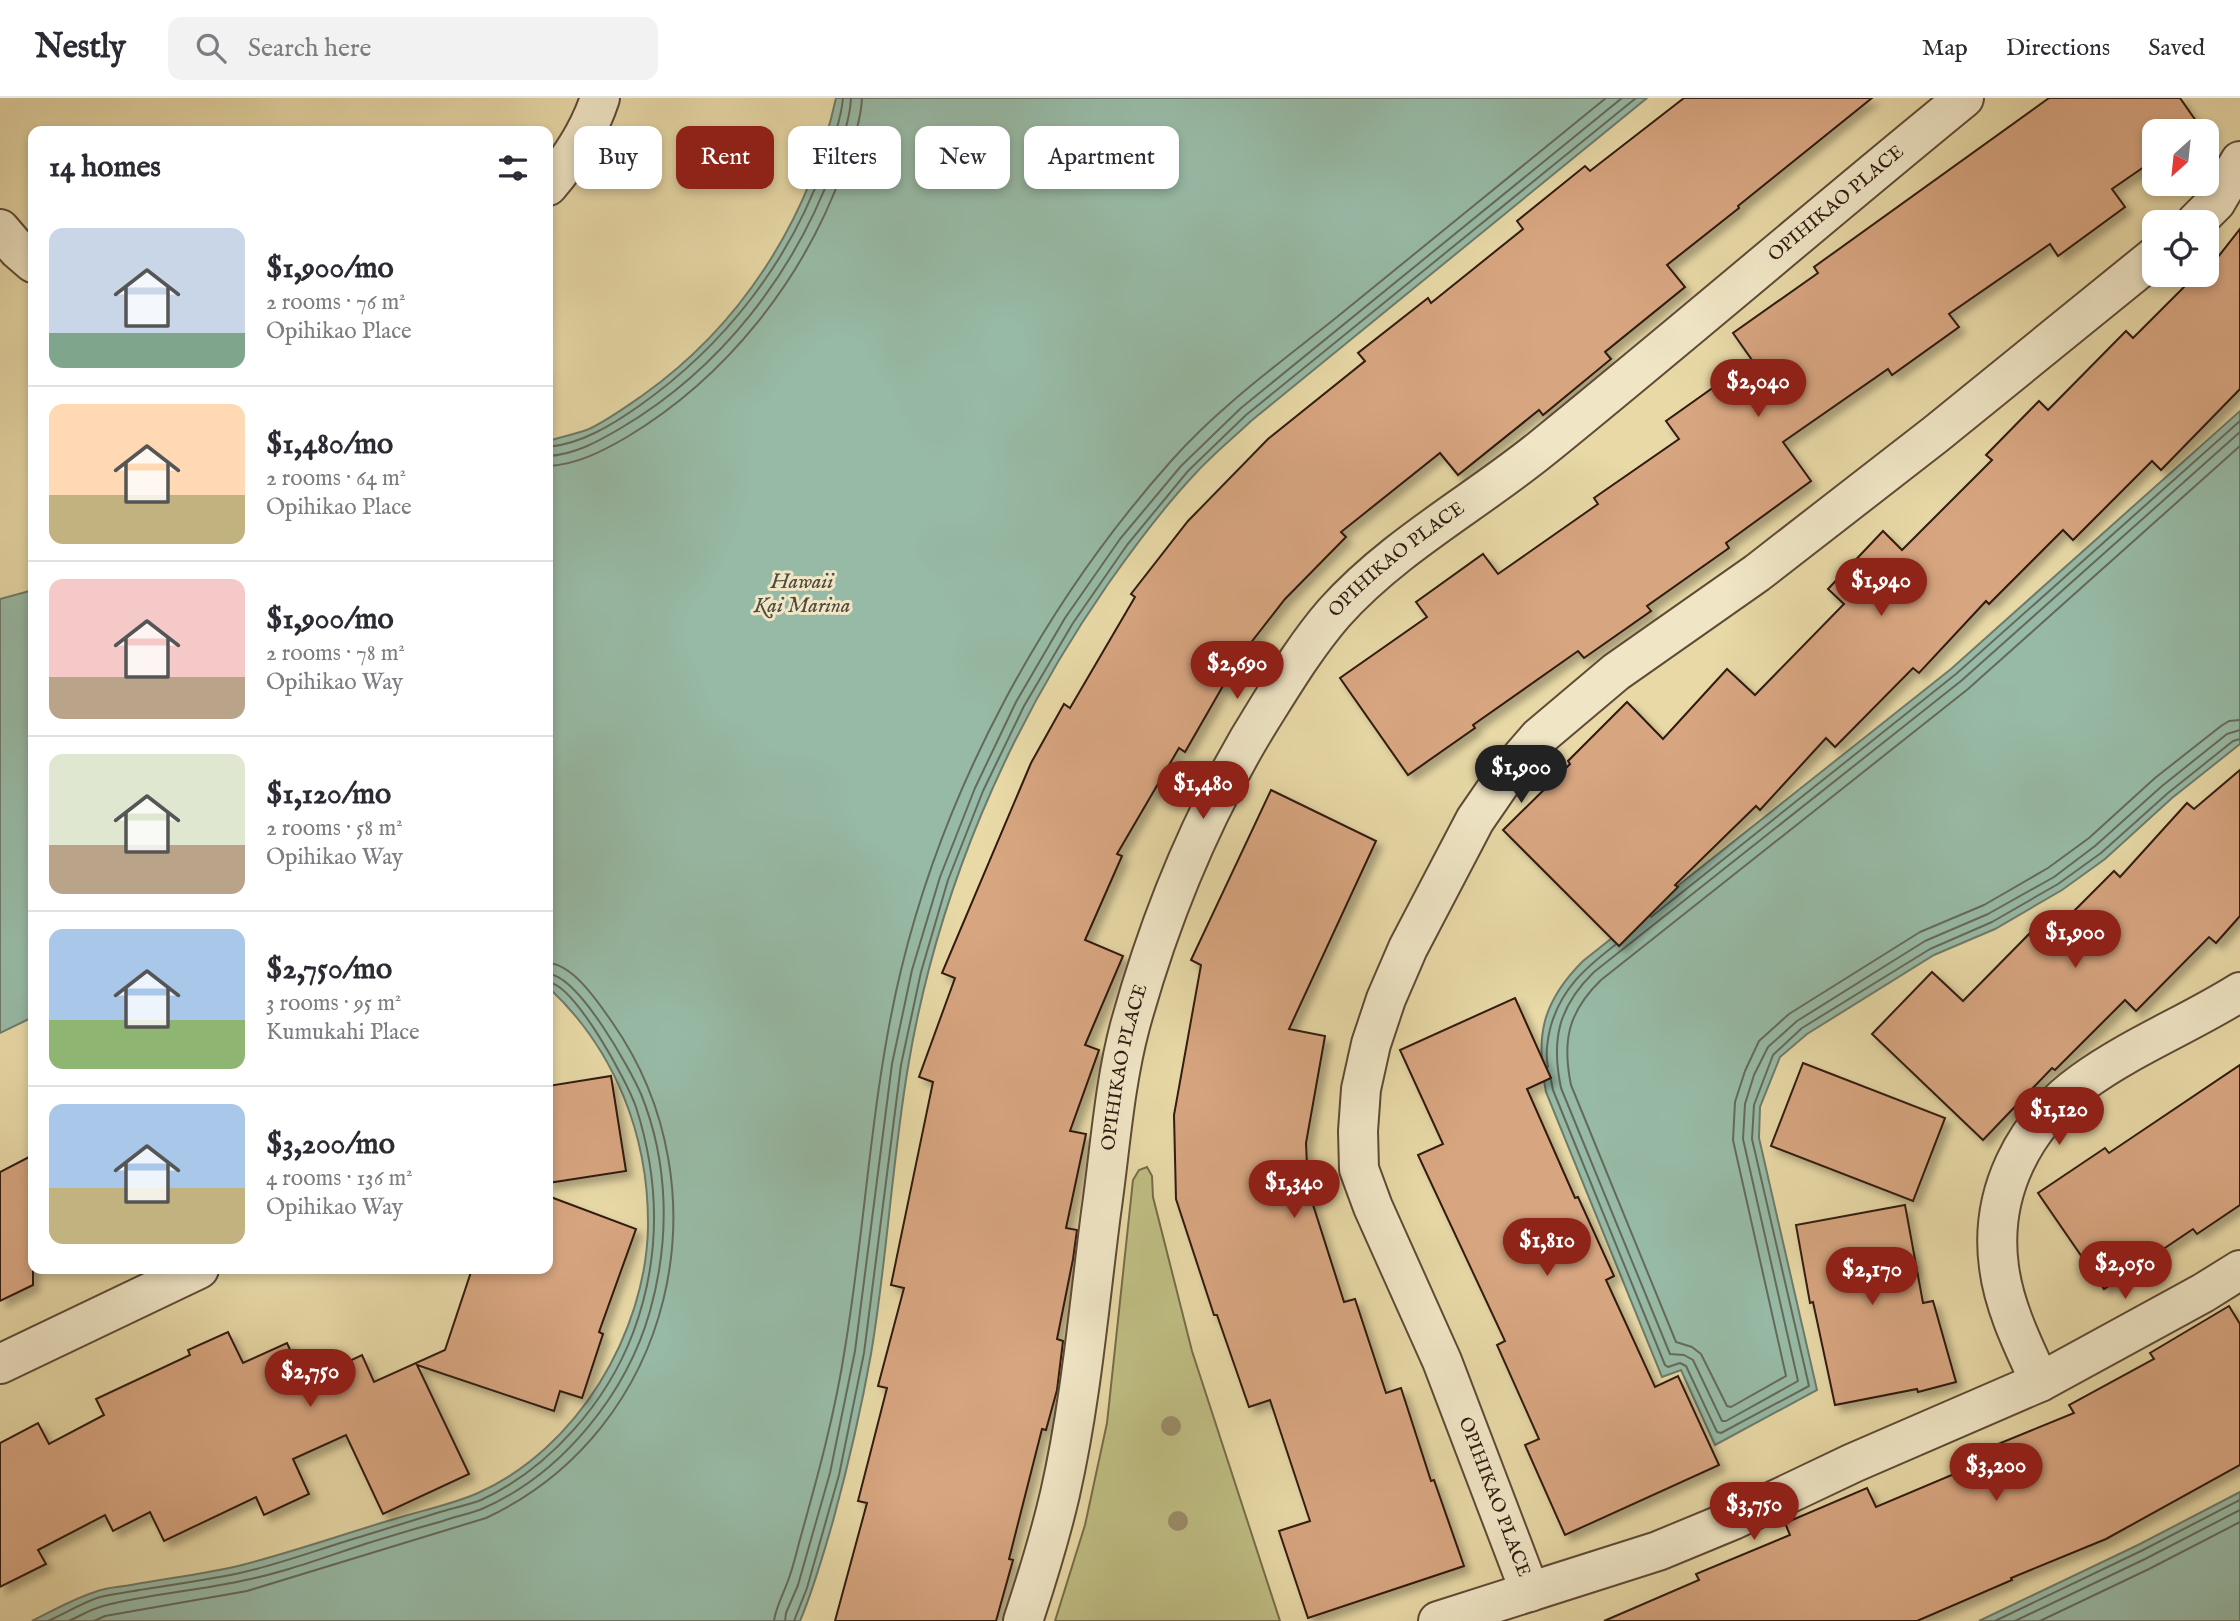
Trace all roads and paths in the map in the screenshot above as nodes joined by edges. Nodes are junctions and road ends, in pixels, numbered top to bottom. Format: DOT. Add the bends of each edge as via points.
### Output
graph roads {
  1 [pos="600,98"];
  2 [pos="1964,98"];
  3 [pos="2240,161"];
  4 [pos="553,180"];
  5 [pos="2208,210"];
  6 [pos="0,229"];
  7 [pos="28,259"];
  8 [pos="2142,267"];
  9 [pos="2240,992"];
  10 [pos="2240,1270"];
  11 [pos="189,1274"];
  12 [pos="0,1364"];
  13 [pos="2040,1382"];
  14 [pos="1530,1592"];
  15 [pos="1023,1621"];
  16 [pos="1438,1621"];
  1 -- 4 [label="street" via="578,148"];
  2 -- 15 [label="street, OPIHIKAO PLACE" via="1628,379 1364,583 1302,654 1239,752 1167,908 1128,1034 1072,1430 1043,1561"];
  3 -- 5 [label="street"];
  6 -- 7 [label="street"];
  8 -- 14 [label="street, OPIHIKAO PLACE" via="1936,434 1757,573 1616,672 1548,730 1506,775 1475,820 1408,948 1371,1044 1361,1089 1359,1169 1442,1361"];
  9 -- 13 [label="street" via="2083,1082 2053,1107 2014,1162 2002,1196 1999,1269 2013,1321"];
  10 -- 13 [label="street"];
  11 -- 12 [label="street"];
  13 -- 14 [label="street" via="1658,1551"];
  14 -- 16 [label="street"];
}
